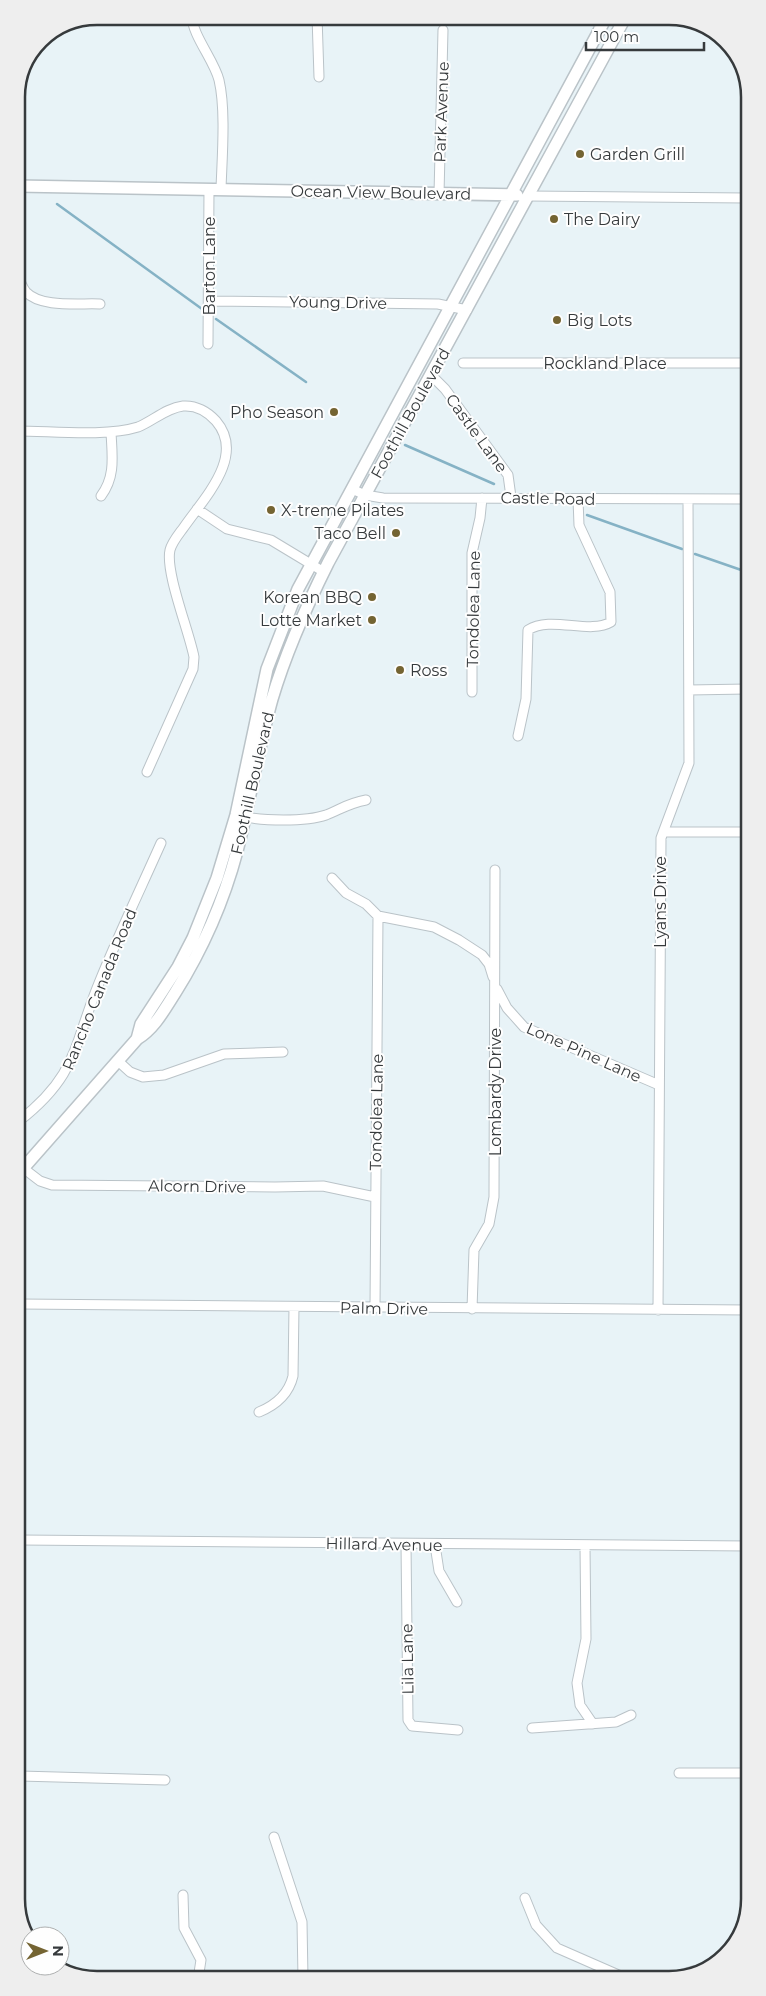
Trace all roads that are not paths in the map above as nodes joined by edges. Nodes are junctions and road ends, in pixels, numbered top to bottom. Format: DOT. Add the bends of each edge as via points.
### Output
graph roads {
  1 [pos="194,25"];
  2 [pos="317,25"];
  3 [pos="603,25"];
  4 [pos="621,25"];
  5 [pos="443,30"];
  6 [pos="319,77"];
  7 [pos="25,186"];
  8 [pos="215,189"];
  9 [pos="439,194"];
  10 [pos="512,195"];
  11 [pos="528,196"];
  12 [pos="741,198"];
  13 [pos="25,290"];
  14 [pos="209,301"];
  15 [pos="100,304"];
  16 [pos="450,305"];
  17 [pos="467,310"];
  18 [pos="208,344"];
  19 [pos="463,363"];
  20 [pos="741,363"];
  21 [pos="431,375"];
  22 [pos="25,431"];
  23 [pos="111,432"];
  24 [pos="352,489"];
  25 [pos="365,495"];
  26 [pos="101,496"];
  27 [pos="511,497"];
  28 [pos="482,498"];
  29 [pos="578,499"];
  30 [pos="688,499"];
  31 [pos="741,499"];
  32 [pos="197,509"];
  33 [pos="311,564"];
  34 [pos="324,572"];
  35 [pos="741,689"];
  36 [pos="689,690"];
  37 [pos="472,692"];
  38 [pos="258,733"];
  39 [pos="518,736"];
  40 [pos="148,772"];
  41 [pos="366,800"];
  42 [pos="240,816"];
  43 [pos="664,832"];
  44 [pos="741,832"];
  45 [pos="161,843"];
  46 [pos="495,870"];
  47 [pos="332,878"];
  48 [pos="378,916"];
  49 [pos="496,986"];
  50 [pos="283,1052"];
  51 [pos="118,1062"];
  52 [pos="660,1085"];
  53 [pos="25,1116"];
  54 [pos="25,1166"];
  55 [pos="25,1172"];
  56 [pos="375,1197"];
  57 [pos="25,1304"];
  58 [pos="294,1307"];
  59 [pos="375,1308"];
  60 [pos="472,1309"];
  61 [pos="658,1310"];
  62 [pos="741,1310"];
  63 [pos="260,1412"];
  64 [pos="25,1540"];
  65 [pos="406,1544"];
  66 [pos="435,1545"];
  67 [pos="585,1546"];
  68 [pos="741,1546"];
  69 [pos="458,1602"];
  70 [pos="631,1715"];
  71 [pos="593,1724"];
  72 [pos="532,1728"];
  73 [pos="458,1730"];
  74 [pos="679,1773"];
  75 [pos="741,1773"];
  76 [pos="25,1776"];
  77 [pos="165,1780"];
  78 [pos="274,1837"];
  79 [pos="183,1895"];
  80 [pos="525,1898"];
  81 [pos="199,1971"];
  82 [pos="303,1971"];
  83 [pos="610,1971"];
  1 -- 8 [label="street, Barton Lane" via="216,68 221,91"];
  2 -- 6 [label="street"];
  3 -- 10 [label="main road, Foothill Boulevard"];
  4 -- 11 [label="main road, Foothill Boulevard"];
  5 -- 9 [label="street, Park Avenue"];
  7 -- 8 [label="main road, Ocean View Boulevard"];
  8 -- 9 [label="main road, Ocean View Boulevard"];
  8 -- 14 [label="street, Barton Lane"];
  9 -- 10 [label="main road, Ocean View Boulevard"];
  10 -- 11 [label="main road, Ocean View Boulevard"];
  10 -- 16 [label="main road, Foothill Boulevard"];
  11 -- 12 [label="street, Ocean View Boulevard"];
  11 -- 17 [label="main road, Foothill Boulevard"];
  13 -- 15 [label="street" via="47,302"];
  14 -- 16 [label="street, Young Drive"];
  14 -- 18 [label="street, Barton Lane"];
  16 -- 17 [label="street, Young Drive"];
  16 -- 24 [label="main road, Foothill Boulevard"];
  17 -- 21 [label="main road, Foothill Boulevard"];
  19 -- 20 [label="street, Rockland Place"];
  21 -- 25 [label="main road, Foothill Boulevard"];
  21 -- 27 [label="street, Castle Lane" via="445,389 508,475"];
  22 -- 23 [label="street"];
  23 -- 26 [label="street" via="112,477"];
  23 -- 32 [label="street" via="139,426 183,406 202,410 211,416 223,430 227,454 223,468"];
  24 -- 25 [label="street, Castle Road"];
  24 -- 33 [label="main road, Foothill Boulevard"];
  25 -- 28 [label="street, Castle Road" via="383,498"];
  25 -- 34 [label="main road, Foothill Boulevard"];
  27 -- 28 [label="street, Castle Road"];
  27 -- 29 [label="street, Castle Road"];
  28 -- 37 [label="street, Tondolea Lane" via="472,553"];
  29 -- 30 [label="street, Castle Road"];
  29 -- 39 [label="street" via="579,525 610,592 611,622 600,625 543,624 528,630 526,699"];
  30 -- 31 [label="street, Castle Road"];
  30 -- 36 [label="street, Lyans Drive"];
  32 -- 33 [label="street" via="225,528 271,540"];
  32 -- 40 [label="street" via="176,538 170,555 171,570 192,642 193,669"];
  33 -- 34 [label="street"];
  33 -- 38 [label="main road, Foothill Boulevard" via="274,646"];
  34 -- 38 [label="main road, Foothill Boulevard" via="296,630"];
  35 -- 36 [label="street"];
  36 -- 43 [label="street, Lyans Drive" via="689,763"];
  38 -- 42 [label="main road, Foothill Boulevard"];
  41 -- 42 [label="street" via="347,803 325,815 311,817 262,819"];
  42 -- 51 [label="main road, Foothill Boulevard" via="227,882 198,951 163,1012"];
  43 -- 44 [label="street"];
  43 -- 52 [label="street, Lyans Drive" via="661,838"];
  45 -- 53 [label="street, Rancho Canada Road" via="99,984 75,1054 66,1072 40,1104"];
  46 -- 49 [label="street, Lombardy Drive"];
  47 -- 48 [label="street, Lone Pine Lane" via="346,893 366,904"];
  48 -- 49 [label="street, Lone Pine Lane" via="434,928 459,940 486,960"];
  48 -- 56 [label="street, Tondolea Lane"];
  49 -- 52 [label="street, Lone Pine Lane" via="507,1008 524,1026"];
  49 -- 60 [label="street, Lombardy Drive" via="494,1197 489,1224 474,1250"];
  50 -- 51 [label="street" via="224,1054 164,1075 143,1077"];
  51 -- 54 [label="main road, Foothill Boulevard"];
  52 -- 61 [label="street, Lyans Drive"];
  55 -- 56 [label="street, Alcorn Drive" via="52,1185 275,1187 311,1184"];
  56 -- 59 [label="street, Tondolea Lane"];
  57 -- 58 [label="street, Palm Drive"];
  58 -- 59 [label="street, Palm Drive"];
  58 -- 63 [label="street" via="291,1384 288,1391"];
  59 -- 60 [label="street, Palm Drive"];
  60 -- 61 [label="street, Palm Drive"];
  61 -- 62 [label="street, Palm Drive"];
  64 -- 65 [label="street, Hillard Avenue"];
  65 -- 66 [label="street, Hillard Avenue"];
  65 -- 73 [label="street, Lila Lane" via="408,1720 412,1726"];
  66 -- 67 [label="street, Hillard Avenue"];
  66 -- 69 [label="street" via="440,1571"];
  67 -- 68 [label="street, Hillard Avenue"];
  67 -- 71 [label="street" via="586,1639 577,1684 580,1705"];
  70 -- 71 [label="street" via="616,1722"];
  71 -- 72 [label="street"];
  74 -- 75 [label="street"];
  76 -- 77 [label="street"];
  78 -- 82 [label="street" via="302,1922"];
  79 -- 81 [label="street" via="184,1928 201,1960"];
  80 -- 83 [label="street" via="536,1925 557,1948"];
}
